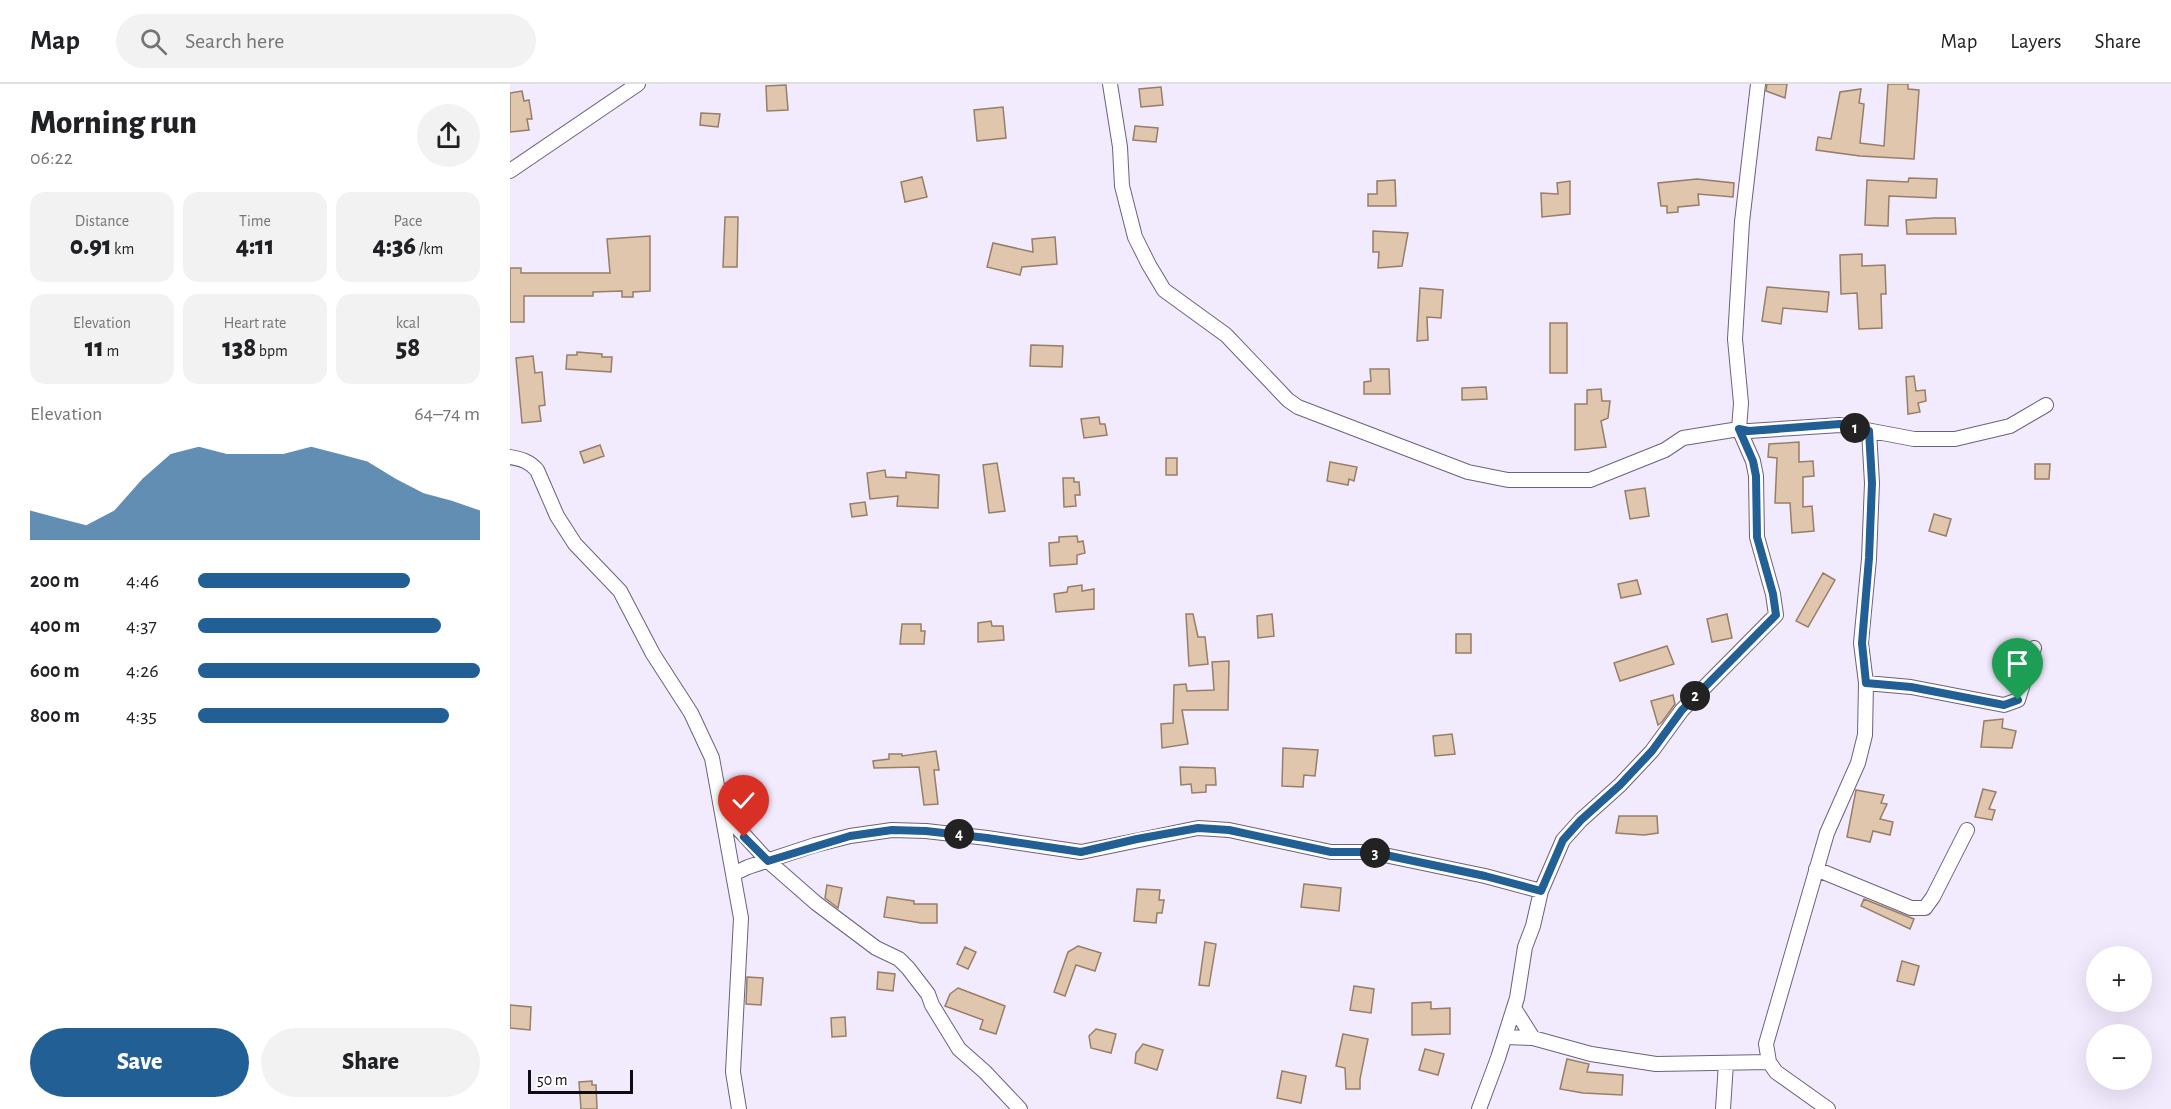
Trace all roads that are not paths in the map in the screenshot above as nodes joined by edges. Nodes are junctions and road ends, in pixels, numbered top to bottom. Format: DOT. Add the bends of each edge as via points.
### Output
graph roads {
  1 [pos="638,84"];
  2 [pos="1110,84"];
  3 [pos="1758,84"];
  4 [pos="510,170"];
  5 [pos="2046,405"];
  6 [pos="1739,429"];
  7 [pos="1869,431"];
  8 [pos="510,457"];
  9 [pos="2034,648"];
  10 [pos="1866,683"];
  11 [pos="721,810"];
  12 [pos="1967,830"];
  13 [pos="768,861"];
  14 [pos="1816,869"];
  15 [pos="733,874"];
  16 [pos="1541,891"];
  17 [pos="1514,1008"];
  18 [pos="1505,1037"];
  19 [pos="1533,1038"];
  20 [pos="1769,1062"];
  21 [pos="1726,1063"];
  22 [pos="739,1109"];
  23 [pos="1020,1109"];
  24 [pos="1479,1109"];
  25 [pos="1723,1109"];
  26 [pos="1828,1109"];
  1 -- 4 [label="street"];
  2 -- 6 [label="street" via="1122,186 1136,237 1154,273 1164,290 1226,335 1298,408 1468,472 1508,480 1590,480 1665,450 1683,438"];
  3 -- 6 [label="street" via="1742,222 1735,339 1741,403"];
  5 -- 7 [label="street" via="2010,426 1955,439 1914,439"];
  6 -- 7 [label="street" via="1840,424"];
  6 -- 16 [label="street" via="1756,476 1757,537 1776,615 1682,710 1652,751 1620,785 1563,840"];
  7 -- 10 [label="street" via="1872,483 1862,643"];
  8 -- 11 [label="street" via="524,460 537,470 557,516 575,544 620,591 653,654 691,713 712,758"];
  9 -- 10 [label="street" via="2018,700 2004,705 1911,687"];
  10 -- 14 [label="street" via="1865,735 1858,763 1827,833"];
  11 -- 13 [label="street"];
  11 -- 15 [label="street"];
  12 -- 14 [label="street" via="1925,908 1911,908"];
  13 -- 15 [label="street"];
  13 -- 16 [label="street" via="850,836 892,830 987,838 1081,852 1198,828 1229,830 1331,852 1371,852"];
  13 -- 23 [label="street" via="876,948 899,959 928,994 959,1049"];
  14 -- 20 [label="street" via="1766,1044"];
  15 -- 22 [label="street" via="741,918 733,1072"];
  16 -- 17 [label="street"];
  17 -- 18 [label="street"];
  17 -- 19 [label="street"];
  18 -- 19 [label="street"];
  18 -- 24 [label="street"];
  19 -- 21 [label="street" via="1591,1054 1656,1064"];
  20 -- 21 [label="street"];
  20 -- 26 [label="street" via="1776,1072"];
  21 -- 25 [label="street"];
}
